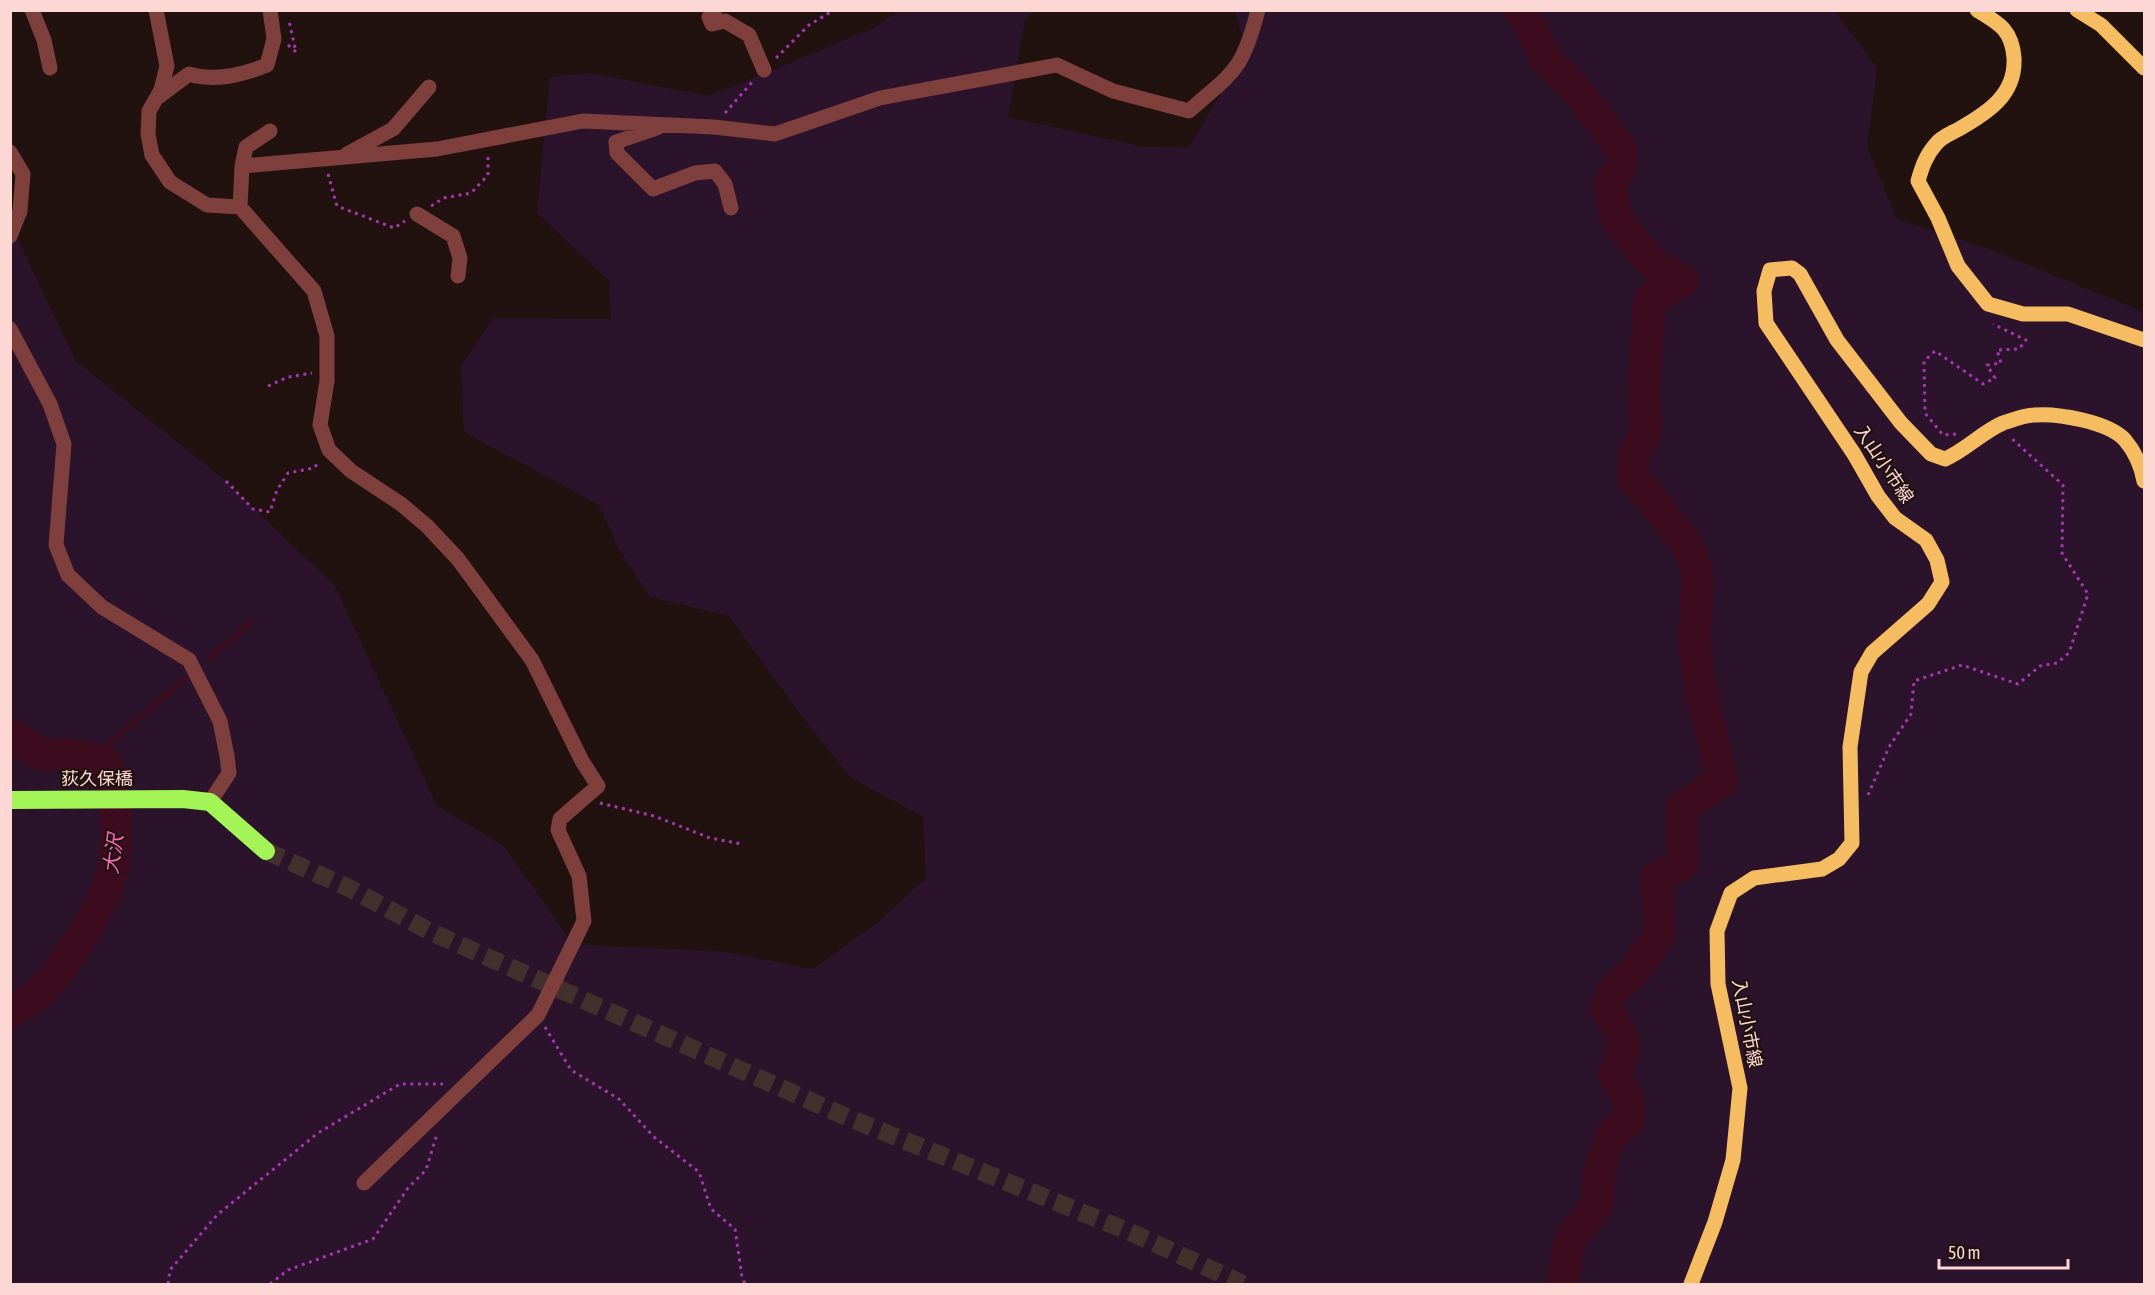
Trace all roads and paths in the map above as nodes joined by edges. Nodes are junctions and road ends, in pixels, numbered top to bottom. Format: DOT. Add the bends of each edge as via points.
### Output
graph roads {
  1 [pos="32,10"];
  2 [pos="156,10"];
  3 [pos="270,10"];
  4 [pos="715,10"];
  5 [pos="1258,10"];
  6 [pos="1977,10"];
  7 [pos="2077,10"];
  8 [pos="50,68"];
  9 [pos="2145,68"];
  10 [pos="764,70"];
  11 [pos="429,87"];
  12 [pos="156,98"];
  13 [pos="665,125"];
  14 [pos="270,131"];
  15 [pos="486,140"];
  16 [pos="10,152"];
  17 [pos="343,156"];
  18 [pos="242,166"];
  19 [pos="240,207"];
  20 [pos="731,208"];
  21 [pos="417,214"];
  22 [pos="10,236"];
  23 [pos="458,276"];
  24 [pos="1988,304"];
  25 [pos="10,329"];
  26 [pos="2145,340"];
  27 [pos="268,386"];
  28 [pos="326,391"];
  29 [pos="2001,424"];
  30 [pos="1961,433"];
  31 [pos="328,450"];
  32 [pos="226,481"];
  33 [pos="2145,481"];
  34 [pos="10,800"];
  35 [pos="584,800"];
  36 [pos="210,802"];
  37 [pos="1852,815"];
  38 [pos="742,844"];
  39 [pos="266,851"];
  40 [pos="538,1015"];
  41 [pos="466,1085"];
  42 [pos="435,1114"];
  43 [pos="364,1183"];
  44 [pos="168,1284"];
  45 [pos="270,1284"];
  46 [pos="745,1284"];
  47 [pos="1691,1284"];
  1 -- 8 [label="street" via="45,40"];
  2 -- 12 [label="street" via="167,66"];
  3 -- 12 [label="street" via="274,39 267,65 248,73 205,79 189,74"];
  4 -- 10 [label="street" via="709,17 712,24 725,21 749,35"];
  5 -- 13 [label="street" via="1244,58 1236,70 1189,111 1113,92 1057,65 880,98 775,134"];
  6 -- 24 [label="main road" via="2001,24 2012,42 2014,60 2006,96 1937,142 1925,159 1918,180 1958,266"];
  7 -- 9 [label="main road" via="2101,25"];
  11 -- 17 [label="street" via="393,129"];
  12 -- 19 [label="street" via="149,111 148,134 158,167 170,182 207,205"];
  13 -- 15 [label="street" via="583,121"];
  13 -- 20 [label="street" via="616,142 617,153 653,189 695,173 715,171 725,184"];
  14 -- 18 [label="street" via="246,147"];
  15 -- 17 [label="street" via="436,149"];
  15 -- 21 [label="path" via="488,175 471,193 444,198"];
  16 -- 22 [label="street" via="23,174 20,210"];
  17 -- 18 [label="street"];
  17 -- 21 [label="path" via="328,173 337,206 394,228"];
  18 -- 19 [label="street"];
  19 -- 28 [label="street" via="314,291 327,336"];
  21 -- 23 [label="street" via="453,236 460,258"];
  24 -- 26 [label="main road" via="2023,314 2068,314"];
  24 -- 30 [label="path" via="1987,321 2026,340 2019,349 1997,350 2001,363 1987,365 1995,378 1983,384 1935,351 1924,361 1925,413 1943,435"];
  25 -- 36 [label="street" via="50,404 64,444 56,545 68,575 102,607 189,660 220,721 227,756 229,773"];
  27 -- 28 [label="path" via="288,377 316,372"];
  28 -- 31 [label="street" via="320,425"];
  29 -- 33 [label="main road, 入山小市線" via="2032,414 2063,416 2108,428 2124,439 2141,462"];
  29 -- 37 [label="path" via="2030,457 2063,485 2062,553 2088,594 2069,653 2057,663 2040,666 2018,684 1962,665 1914,681 1911,714 1889,747 1864,804"];
  29 -- 37 [label="main road, 入山小市線" via="1962,452 1945,459 1931,454 1901,423 1837,340 1800,274 1792,268 1770,270 1764,291 1766,323 1878,496 1896,518 1926,540 1937,560 1942,582 1928,604 1872,653 1861,672 1850,747"];
  31 -- 32 [label="path" via="314,468 288,473 270,512 253,509"];
  31 -- 35 [label="street" via="427,526 495,607 532,660 598,786"];
  34 -- 36 [label="highway, 荻久保橋"];
  35 -- 38 [label="path" via="654,816 710,838"];
  35 -- 40 [label="street" via="560,819 558,830 579,876 584,921"];
  36 -- 39 [label="highway"];
  37 -- 47 [label="main road, 入山小市線" via="1852,843 1839,860 1822,868 1754,878 1731,893 1718,931 1718,984 1740,1088 1733,1160"];
  40 -- 41 [label="street"];
  40 -- 46 [label="path" via="571,1070 619,1099 654,1137 699,1172 711,1209 735,1229"];
  41 -- 42 [label="street"];
  41 -- 44 [label="path" via="400,1084 318,1133 217,1215 170,1270"];
  42 -- 43 [label="street"];
  42 -- 45 [label="path" via="436,1137 426,1170 408,1188 374,1239 288,1270"];
}
